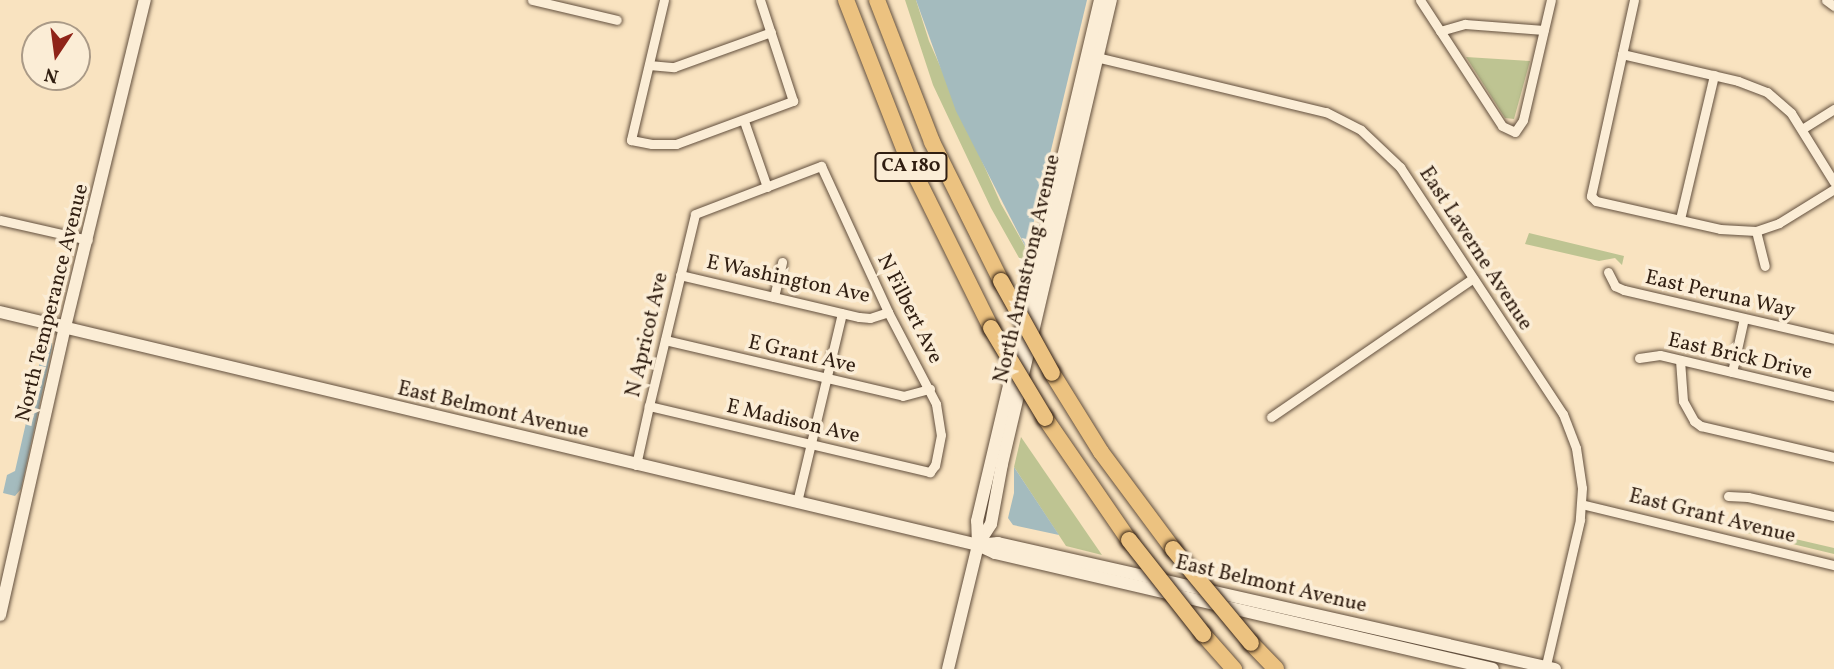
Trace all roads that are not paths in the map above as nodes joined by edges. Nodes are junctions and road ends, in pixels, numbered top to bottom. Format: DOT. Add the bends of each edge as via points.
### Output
graph roads {
  1 [pos="145,0"];
  2 [pos="532,0"];
  3 [pos="664,0"];
  4 [pos="760,0"];
  5 [pos="846,0"];
  6 [pos="877,0"];
  7 [pos="1100,0"];
  8 [pos="1111,0"];
  9 [pos="1420,0"];
  10 [pos="1551,0"];
  11 [pos="1634,0"];
  12 [pos="1826,0"];
  13 [pos="1834,6"];
  14 [pos="617,20"];
  15 [pos="1544,30"];
  16 [pos="1440,31"];
  17 [pos="771,32"];
  18 [pos="1622,54"];
  19 [pos="1092,56"];
  20 [pos="649,65"];
  21 [pos="1714,75"];
  22 [pos="1834,109"];
  23 [pos="744,121"];
  24 [pos="1802,129"];
  25 [pos="1834,182"];
  26 [pos="766,187"];
  27 [pos="1834,188"];
  28 [pos="1680,219"];
  29 [pos="0,220"];
  30 [pos="1756,231"];
  31 [pos="88,240"];
  32 [pos="782,262"];
  33 [pos="1765,266"];
  34 [pos="1608,272"];
  35 [pos="680,275"];
  36 [pos="1473,278"];
  37 [pos="774,297"];
  38 [pos="0,312"];
  39 [pos="888,312"];
  40 [pos="842,313"];
  41 [pos="1744,318"];
  42 [pos="65,327"];
  43 [pos="1834,339"];
  44 [pos="665,340"];
  45 [pos="1639,358"];
  46 [pos="1680,360"];
  47 [pos="1732,372"];
  48 [pos="826,379"];
  49 [pos="930,389"];
  50 [pos="1834,396"];
  51 [pos="649,406"];
  52 [pos="1271,417"];
  53 [pos="811,444"];
  54 [pos="1834,457"];
  55 [pos="636,465"];
  56 [pos="930,472"];
  57 [pos="1728,496"];
  58 [pos="797,502"];
  59 [pos="1581,504"];
  60 [pos="1834,516"];
  61 [pos="978,545"];
  62 [pos="1834,565"];
  63 [pos="0,615"];
  64 [pos="1548,668"];
  65 [pos="948,669"];
  66 [pos="1234,669"];
  67 [pos="1276,669"];
  68 [pos="1493,669"];
  1 -- 31 [label="main road, North Temperance Avenue"];
  2 -- 14 [label="street"];
  3 -- 20 [label="street"];
  4 -- 17 [label="street"];
  5 -- 66 [label="highway, CA 180, bridge" via="914,174 991,328 1045,418 1129,540"];
  6 -- 67 [label="highway, CA 180, bridge" via="932,142 1052,373 1101,452 1173,549"];
  7 -- 19 [label="main road, North Armstrong Avenue"];
  8 -- 19 [label="main road, North Armstrong Avenue"];
  9 -- 16 [label="street"];
  10 -- 15 [label="street"];
  11 -- 18 [label="street"];
  12 -- 13 [label="street"];
  15 -- 16 [label="street" via="1465,24"];
  15 -- 16 [label="street" via="1523,120 1515,132 1502,126"];
  17 -- 20 [label="street" via="674,67"];
  17 -- 23 [label="street" via="793,100"];
  18 -- 21 [label="street"];
  18 -- 28 [label="street" via="1591,197"];
  19 -- 36 [label="street, East Laverne Avenue" via="1310,107 1342,119 1372,139 1400,167"];
  19 -- 61 [label="main road, North Armstrong Avenue" via="991,524"];
  20 -- 23 [label="street" via="631,140 676,144"];
  21 -- 24 [label="street" via="1767,92"];
  21 -- 28 [label="street"];
  22 -- 24 [label="street"];
  23 -- 26 [label="street"];
  24 -- 25 [label="street"];
  26 -- 35 [label="street, N Apricot Ave" via="695,214"];
  26 -- 39 [label="street, N Filbert Ave" via="821,166"];
  27 -- 30 [label="street" via="1790,217"];
  28 -- 30 [label="street" via="1720,229"];
  29 -- 31 [label="street"];
  30 -- 33 [label="street"];
  31 -- 42 [label="main road, North Temperance Avenue"];
  32 -- 37 [label="street"];
  34 -- 41 [label="street, East Peruna Way" via="1615,286 1624,290"];
  35 -- 37 [label="street, E Washington Ave"];
  35 -- 44 [label="street, N Apricot Ave"];
  36 -- 52 [label="street"];
  36 -- 59 [label="street, East Laverne Avenue" via="1563,415 1576,448"];
  37 -- 40 [label="street, E Washington Ave"];
  38 -- 42 [label="main road, East Belmont Avenue"];
  39 -- 40 [label="street, E Washington Ave" via="870,318"];
  39 -- 49 [label="street, N Filbert Ave"];
  40 -- 48 [label="street"];
  41 -- 43 [label="street, East Peruna Way"];
  41 -- 47 [label="street"];
  42 -- 55 [label="main road, East Belmont Avenue"];
  42 -- 63 [label="main road, North Temperance Avenue"];
  44 -- 48 [label="street, E Grant Ave"];
  44 -- 51 [label="street, N Apricot Ave"];
  45 -- 46 [label="street, East Brick Drive" via="1660,355"];
  46 -- 47 [label="street, East Brick Drive"];
  46 -- 54 [label="street" via="1681,388 1694,421"];
  47 -- 50 [label="street, East Brick Drive"];
  48 -- 49 [label="street, E Grant Ave" via="903,396"];
  48 -- 53 [label="street"];
  49 -- 56 [label="street, N Filbert Ave" via="941,435"];
  51 -- 53 [label="street, E Madison Ave"];
  51 -- 55 [label="street, N Apricot Ave"];
  53 -- 56 [label="street, E Madison Ave"];
  53 -- 58 [label="street"];
  55 -- 58 [label="main road, East Belmont Avenue"];
  57 -- 60 [label="street"];
  58 -- 61 [label="main road, East Belmont Avenue"];
  59 -- 62 [label="street, East Grant Avenue"];
  59 -- 64 [label="street, East Laverne Avenue"];
  61 -- 64 [label="main road, East Belmont Avenue" via="998,543"];
  61 -- 65 [label="main road, North Armstrong Avenue"];
  61 -- 68 [label="main road, East Belmont Avenue" via="995,553"];
}
